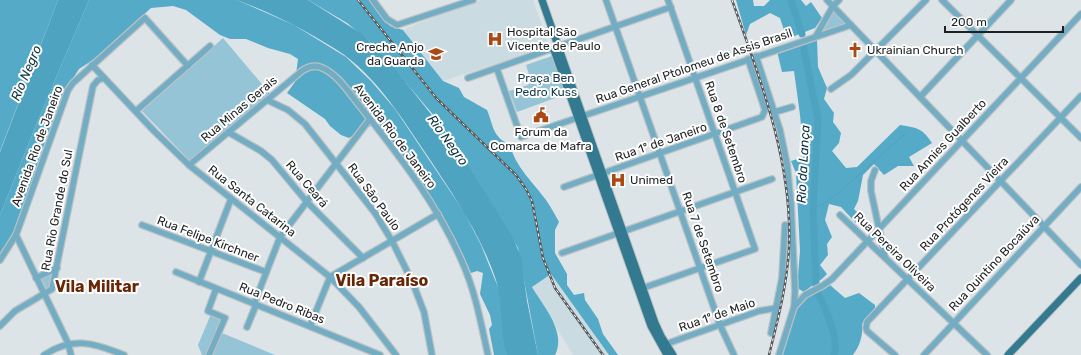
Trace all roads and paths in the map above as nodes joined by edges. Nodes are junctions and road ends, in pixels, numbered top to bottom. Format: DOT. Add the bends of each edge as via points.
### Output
graph roads {
  1 [pos="373,0"];
  2 [pos="472,0"];
  3 [pos="537,0"];
  4 [pos="542,0"];
  5 [pos="606,0"];
  6 [pos="668,0"];
  7 [pos="827,0"];
  8 [pos="839,0"];
  9 [pos="926,0"];
  10 [pos="942,0"];
  11 [pos="1011,0"];
  12 [pos="833,6"];
  13 [pos="671,7"];
  14 [pos="1081,14"];
  15 [pos="851,25"];
  16 [pos="615,27"];
  17 [pos="978,35"];
  18 [pos="816,36"];
  19 [pos="210,46"];
  20 [pos="556,48"];
  21 [pos="876,51"];
  22 [pos="756,56"];
  23 [pos="748,59"];
  24 [pos="92,65"];
  25 [pos="188,66"];
  26 [pos="497,69"];
  27 [pos="303,70"];
  28 [pos="695,77"];
  29 [pos="104,78"];
  30 [pos="468,78"];
  31 [pos="1021,78"];
  32 [pos="831,89"];
  33 [pos="640,96"];
  34 [pos="1081,96"];
  35 [pos="920,97"];
  36 [pos="267,100"];
  37 [pos="792,107"];
  38 [pos="136,111"];
  39 [pos="776,112"];
  40 [pos="580,116"];
  41 [pos="1061,118"];
  42 [pos="370,119"];
  43 [pos="228,132"];
  44 [pos="715,135"];
  45 [pos="1081,138"];
  46 [pos="962,141"];
  47 [pos="660,153"];
  48 [pos="336,163"];
  49 [pos="190,165"];
  50 [pos="875,170"];
  51 [pos="600,174"];
  52 [pos="772,179"];
  53 [pos="1001,181"];
  54 [pos="564,187"];
  55 [pos="1081,187"];
  56 [pos="735,192"];
  57 [pos="231,199"];
  58 [pos="307,202"];
  59 [pos="680,211"];
  60 [pos="438,214"];
  61 [pos="840,215"];
  62 [pos="142,225"];
  63 [pos="785,225"];
  64 [pos="1044,226"];
  65 [pos="879,229"];
  66 [pos="621,232"];
  67 [pos="16,235"];
  68 [pos="280,237"];
  69 [pos="392,241"];
  70 [pos="868,241"];
  71 [pos="211,251"];
  72 [pos="562,253"];
  73 [pos="885,257"];
  74 [pos="363,258"];
  75 [pos="0,260"];
  76 [pos="1081,265"];
  77 [pos="57,268"];
  78 [pos="700,268"];
  79 [pos="176,272"];
  80 [pos="266,272"];
  81 [pos="330,277"];
  82 [pos="36,278"];
  83 [pos="1081,278"];
  84 [pos="908,280"];
  85 [pos="199,282"];
  86 [pos="643,288"];
  87 [pos="216,289"];
  88 [pos="795,291"];
  89 [pos="805,294"];
  90 [pos="45,295"];
  91 [pos="255,304"];
  92 [pos="794,307"];
  93 [pos="777,308"];
  94 [pos="953,323"];
  95 [pos="720,324"];
  96 [pos="0,326"];
  97 [pos="310,326"];
  98 [pos="247,328"];
  99 [pos="771,333"];
  100 [pos="68,343"];
  101 [pos="666,344"];
  102 [pos="390,347"];
  103 [pos="44,355"];
  104 [pos="71,355"];
  105 [pos="124,355"];
  106 [pos="209,355"];
  107 [pos="380,355"];
  108 [pos="383,355"];
  109 [pos="396,355"];
  110 [pos="432,355"];
  111 [pos="488,355"];
  112 [pos="667,355"];
  113 [pos="673,355"];
  114 [pos="734,355"];
  115 [pos="779,355"];
  116 [pos="895,355"];
  117 [pos="924,355"];
  118 [pos="987,355"];
  119 [pos="1008,355"];
  1 -- 2 [label="street" via="387,19 397,25"];
  3 -- 20 [label="main road"];
  4 -- 20 [label="main road"];
  5 -- 16 [label="street, Rua 7 de Setembro"];
  6 -- 13 [label="street, Rua 8 de Setembro"];
  7 -- 12 [label="street"];
  8 -- 12 [label="street"];
  9 -- 21 [label="street"];
  10 -- 17 [label="street"];
  11 -- 17 [label="street"];
  12 -- 15 [label="street"];
  12 -- 18 [label="street"];
  13 -- 16 [label="street"];
  13 -- 28 [label="street, Rua 8 de Setembro"];
  14 -- 31 [label="street, Rua Annies Gualberto"];
  15 -- 18 [label="street, Rua General Ptolomeu de Assis Brasil"];
  15 -- 21 [label="street"];
  16 -- 20 [label="street"];
  16 -- 33 [label="street, Rua 7 de Setembro"];
  17 -- 31 [label="street"];
  17 -- 35 [label="street"];
  18 -- 22 [label="street, Rua General Ptolomeu de Assis Brasil"];
  19 -- 25 [label="street"];
  20 -- 26 [label="street"];
  20 -- 40 [label="main road"];
  21 -- 32 [label="street" via="851,75"];
  21 -- 35 [label="street"];
  22 -- 23 [label="street, Rua General Ptolomeu de Assis Brasil"];
  22 -- 39 [label="street"];
  23 -- 28 [label="street, Rua General Ptolomeu de Assis Brasil"];
  23 -- 44 [label="street, Rua 1º de Janeiro" via="765,110 764,115"];
  24 -- 25 [label="street, Avenida Rio de Janeiro" via="145,18"];
  24 -- 29 [label="street, Rua Santa Catarina"];
  24 -- 67 [label="street, Avenida Rio de Janeiro" via="68,90"];
  25 -- 38 [label="street"];
  26 -- 30 [label="street"];
  26 -- 40 [label="street, Rua General Ptolomeu de Assis Brasil" via="521,137"];
  27 -- 36 [label="street, Rua Minas Gerais"];
  27 -- 42 [label="street, Avenida Rio de Janeiro" via="315,66 328,71"];
  28 -- 33 [label="street, Rua General Ptolomeu de Assis Brasil"];
  28 -- 44 [label="street, Rua 8 de Setembro"];
  29 -- 38 [label="street, Rua Santa Catarina"];
  29 -- 77 [label="street, Rua Rio Grande do Sul" via="93,86"];
  31 -- 41 [label="street"];
  31 -- 46 [label="street, Rua Annies Gualberto"];
  33 -- 40 [label="street, Rua General Ptolomeu de Assis Brasil"];
  33 -- 47 [label="street, Rua 7 de Setembro"];
  34 -- 41 [label="street, Rua Protógenes Vieira"];
  35 -- 46 [label="street"];
  36 -- 43 [label="street, Rua Minas Gerais"];
  36 -- 48 [label="street, Rua São Paulo" via="288,110 300,120"];
  37 -- 39 [label="street"];
  38 -- 49 [label="street, Rua Santa Catarina"];
  39 -- 88 [label="street" via="789,179"];
  40 -- 51 [label="main road"];
  41 -- 45 [label="street"];
  41 -- 53 [label="street, Rua Protógenes Vieira"];
  42 -- 48 [label="street"];
  42 -- 60 [label="street, Avenida Rio de Janeiro" via="410,171"];
  43 -- 49 [label="street, Rua Minas Gerais"];
  43 -- 58 [label="street, Rua Ceará" via="266,155"];
  44 -- 47 [label="street, Rua 1º de Janeiro"];
  44 -- 56 [label="street, Rua 8 de Setembro"];
  46 -- 53 [label="street"];
  46 -- 65 [label="street, Rua Annies Gualberto"];
  47 -- 51 [label="street, Rua 1º de Janeiro"];
  47 -- 59 [label="street, Rua 7 de Setembro"];
  48 -- 58 [label="street"];
  48 -- 69 [label="street, Rua São Paulo" via="375,213"];
  49 -- 57 [label="street, Rua Santa Catarina"];
  50 -- 65 [label="street" via="871,192"];
  51 -- 54 [label="street, Rua 1º de Janeiro"];
  51 -- 66 [label="main road"];
  52 -- 56 [label="street"];
  53 -- 64 [label="street"];
  53 -- 84 [label="street, Rua Protógenes Vieira"];
  55 -- 64 [label="street, Rua Quintino Bocaiúva"];
  56 -- 59 [label="street"];
  56 -- 78 [label="street, Rua 8 de Setembro" via="755,249"];
  57 -- 68 [label="street, Rua Santa Catarina"];
  57 -- 71 [label="street"];
  58 -- 68 [label="street"];
  58 -- 74 [label="street, Rua Ceará"];
  59 -- 66 [label="street"];
  59 -- 78 [label="street, Rua 7 de Setembro"];
  60 -- 69 [label="street"];
  60 -- 111 [label="street, Avenida Rio de Janeiro" via="469,278"];
  61 -- 70 [label="street, Rua Pereira Oliveira"];
  62 -- 71 [label="street, Rua Felipe Kirchner"];
  63 -- 93 [label="street" via="782,278"];
  64 -- 76 [label="street"];
  64 -- 94 [label="street, Rua Quintino Bocaiúva"];
  65 -- 70 [label="street, Rua Annies Gualberto"];
  65 -- 73 [label="street"];
  66 -- 72 [label="street"];
  66 -- 86 [label="main road"];
  66 -- 112 [label="main road" via="651,326"];
  67 -- 75 [label="street, Avenida Rio de Janeiro"];
  67 -- 82 [label="street"];
  68 -- 80 [label="street"];
  68 -- 81 [label="street, Rua Santa Catarina"];
  69 -- 74 [label="street"];
  69 -- 110 [label="street, Rua São Paulo" via="424,312"];
  70 -- 73 [label="street, Rua Pereira Oliveira"];
  70 -- 89 [label="street, Rua Annies Gualberto" via="832,279"];
  71 -- 80 [label="street, Rua Felipe Kirchner"];
  71 -- 85 [label="street"];
  73 -- 84 [label="street, Rua Pereira Oliveira"];
  74 -- 81 [label="street"];
  77 -- 82 [label="street"];
  77 -- 90 [label="street, Rua Rio Grande do Sul" via="52,289"];
  78 -- 86 [label="street"];
  78 -- 95 [label="street, Rua 7 de Setembro"];
  79 -- 85 [label="street, Rua Pedro Ribas"];
  80 -- 91 [label="street"];
  81 -- 97 [label="street"];
  81 -- 102 [label="street, Rua Santa Catarina" via="357,304"];
  82 -- 90 [label="street"];
  83 -- 119 [label="main road"];
  84 -- 94 [label="street, Rua Pereira Oliveira"];
  84 -- 116 [label="street, Rua Protógenes Vieira" via="867,322 866,328 870,334"];
  85 -- 87 [label="street, Rua Pedro Ribas"];
  86 -- 101 [label="main road"];
  87 -- 91 [label="street, Rua Pedro Ribas"];
  87 -- 106 [label="street" via="208,311 225,318"];
  88 -- 89 [label="street"];
  88 -- 92 [label="street"];
  89 -- 92 [label="street, Rua Annies Gualberto"];
  90 -- 96 [label="street" via="15,311"];
  90 -- 100 [label="street"];
  91 -- 97 [label="street, Rua Pedro Ribas"];
  91 -- 98 [label="street"];
  92 -- 115 [label="street"];
  93 -- 95 [label="street, Rua 1º de Maio"];
  93 -- 99 [label="street"];
  94 -- 117 [label="street, Rua Quintino Bocaiúva"];
  94 -- 118 [label="street, Rua Pereira Oliveira"];
  95 -- 101 [label="street, Rua 1º de Maio"];
  95 -- 114 [label="street, Rua 7 de Setembro"];
  97 -- 107 [label="street, Rua Pedro Ribas"];
  100 -- 103 [label="street"];
  100 -- 104 [label="street"];
  100 -- 105 [label="street" via="97,344"];
  101 -- 113 [label="main road"];
  102 -- 108 [label="street"];
  102 -- 109 [label="street, Rua Santa Catarina"];
}
